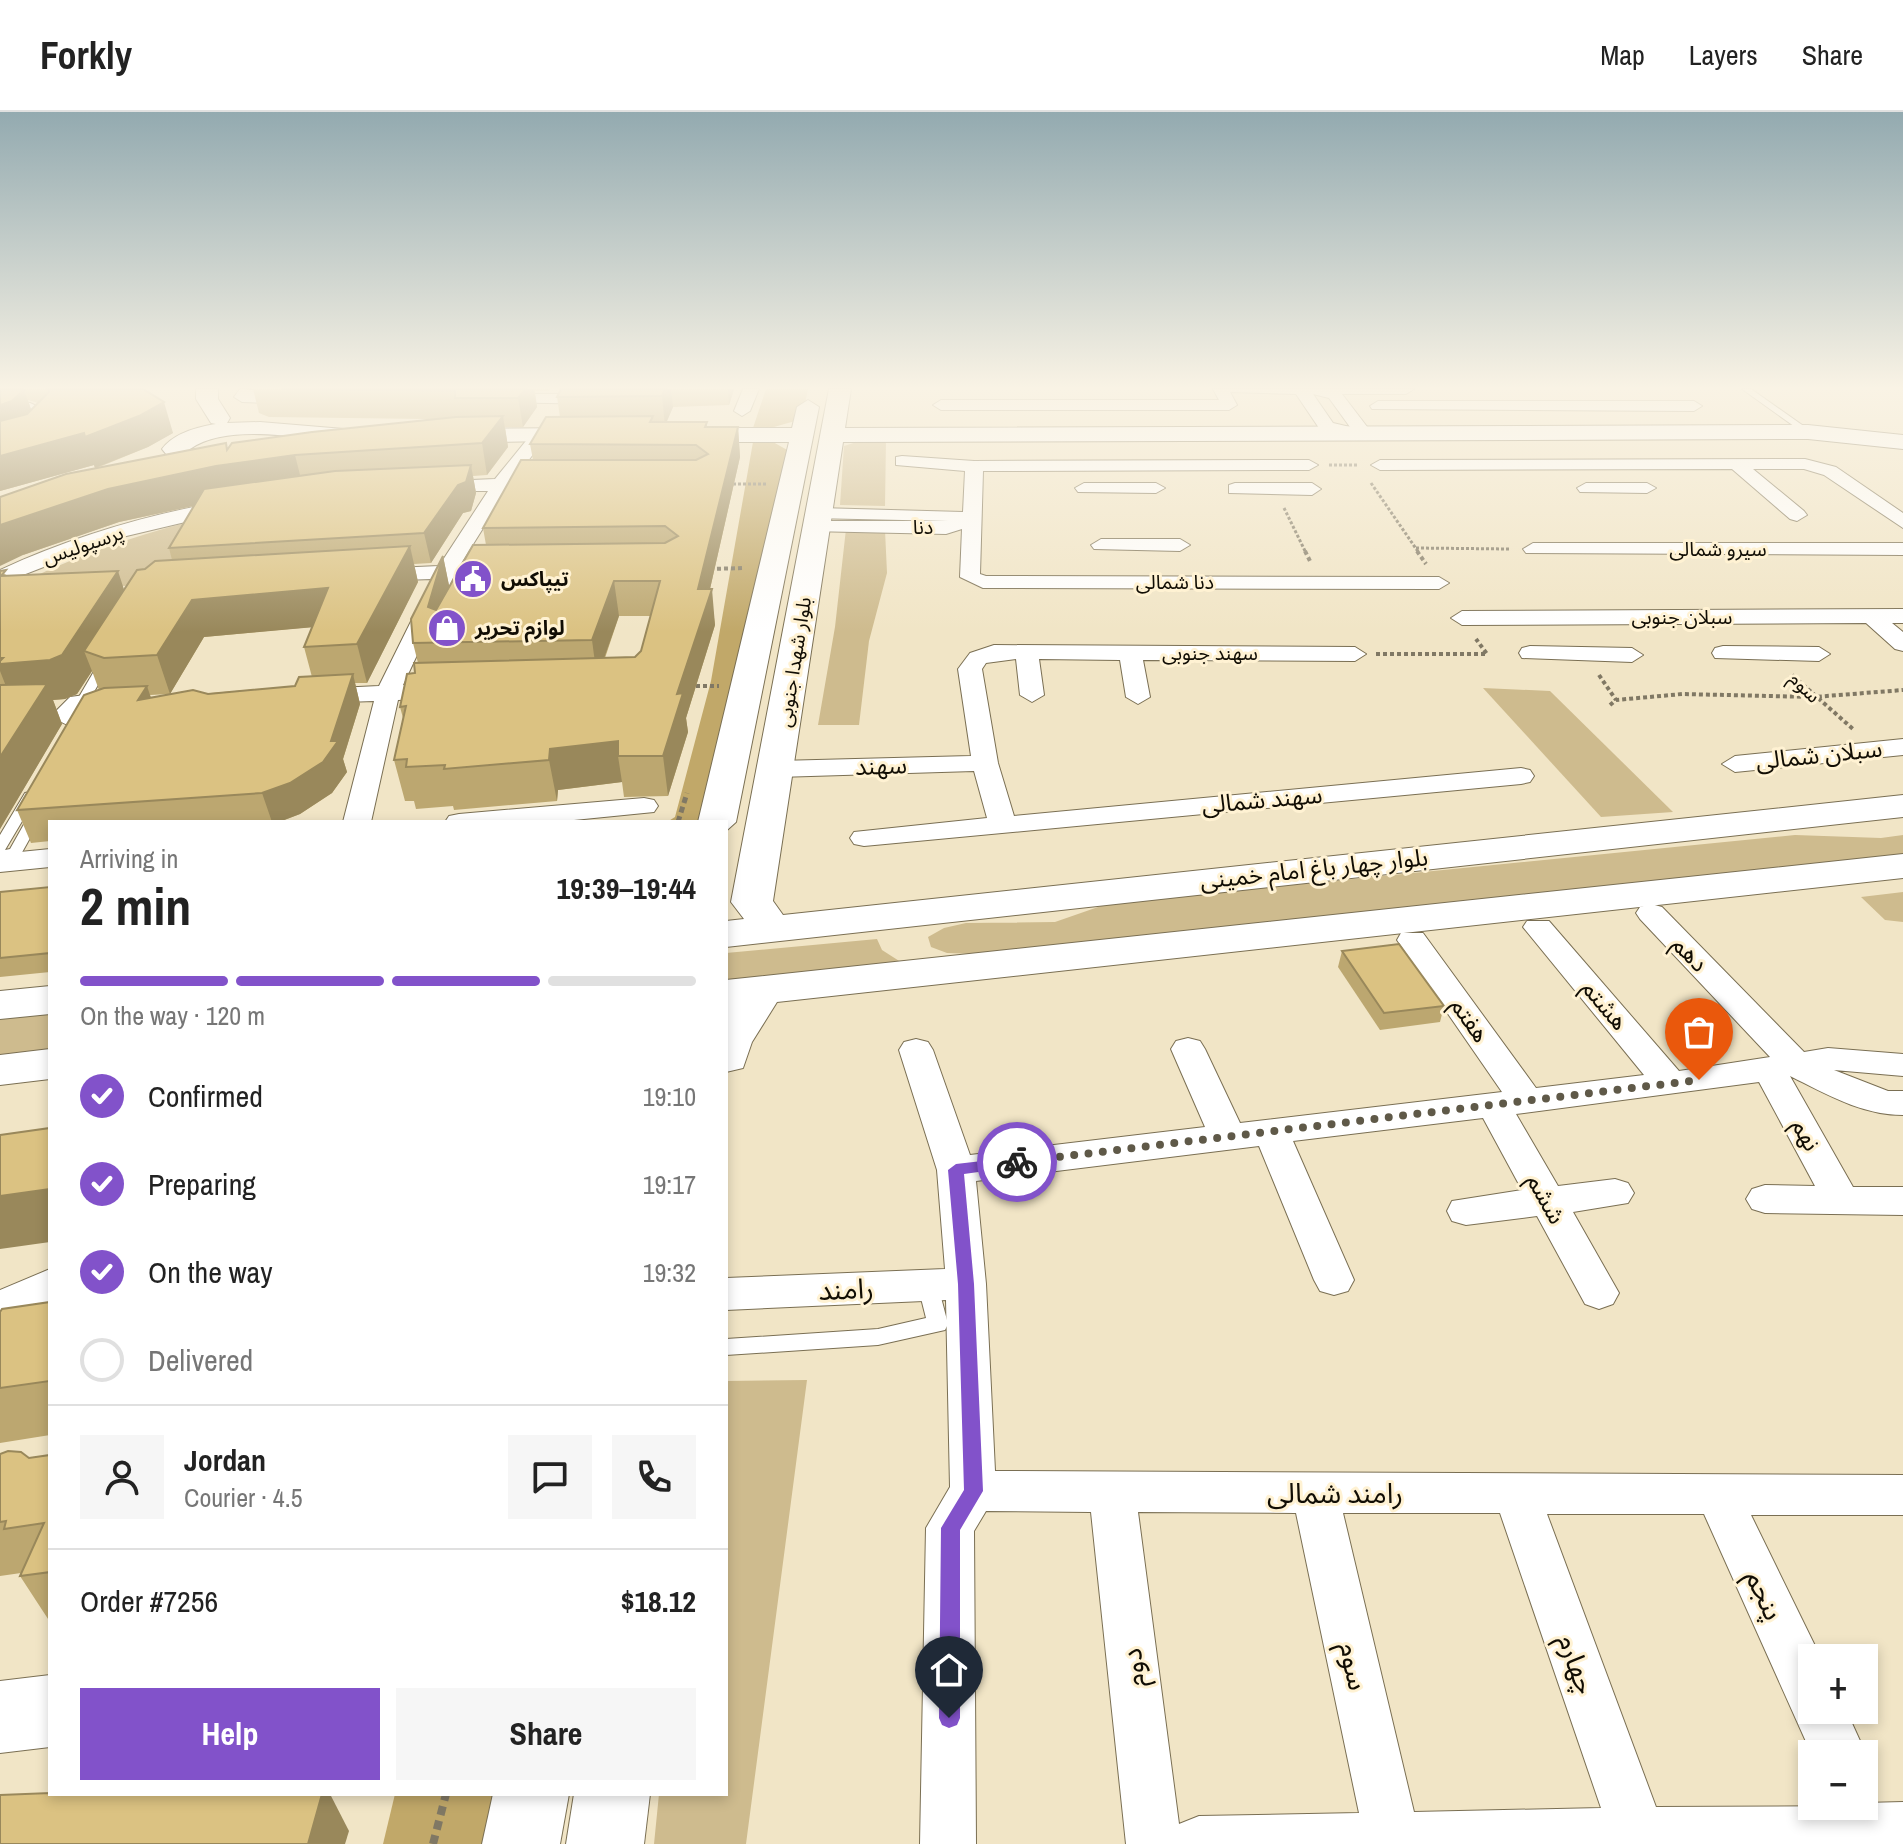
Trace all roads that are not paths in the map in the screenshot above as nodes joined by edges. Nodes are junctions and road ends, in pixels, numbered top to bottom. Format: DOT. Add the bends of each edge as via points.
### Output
graph roads {
  1 [pos="512,470"];
  2 [pos="809,470"];
  3 [pos="818,470"];
  4 [pos="974,470"];
  5 [pos="1117,470"];
  6 [pos="1264,470"];
  7 [pos="1385,470"];
  8 [pos="1414,470"];
  9 [pos="1488,470"];
  10 [pos="1596,470"];
  11 [pos="1743,470"];
  12 [pos="1826,470"];
  13 [pos="1374,472"];
  14 [pos="1424,482"];
  15 [pos="1498,482"];
  16 [pos="502,483"];
  17 [pos="578,484"];
  18 [pos="413,487"];
  19 [pos="1084,488"];
  20 [pos="1122,488"];
  21 [pos="1156,488"];
  22 [pos="1276,488"];
  23 [pos="1586,488"];
  24 [pos="1615,488"];
  25 [pos="1647,488"];
  26 [pos="1235,489"];
  27 [pos="1312,489"];
  28 [pos="251,502"];
  29 [pos="1797,515"];
  30 [pos="1901,518"];
  31 [pos="972,519"];
  32 [pos="817,520"];
  33 [pos="1101,545"];
  34 [pos="1139,545"];
  35 [pos="1180,545"];
  36 [pos="1533,549"];
  37 [pos="1903,549"];
  38 [pos="526,570"];
  39 [pos="446,571"];
  40 [pos="351,577"];
  41 [pos="0,578"];
  42 [pos="1150,582"];
  43 [pos="1439,583"];
  44 [pos="1903,616"];
  45 [pos="1740,617"];
  46 [pos="1873,617"];
  47 [pos="1462,618"];
  48 [pos="1557,618"];
  49 [pos="1903,644"];
  50 [pos="1027,652"];
  51 [pos="1130,653"];
  52 [pos="1530,653"];
  53 [pos="1723,653"];
  54 [pos="117,654"];
  55 [pos="1355,654"];
  56 [pos="1585,654"];
  57 [pos="1771,654"];
  58 [pos="1819,654"];
  59 [pos="1632,655"];
  60 [pos="464,690"];
  61 [pos="388,692"];
  62 [pos="1032,695"];
  63 [pos="295,697"];
  64 [pos="1138,697"];
  65 [pos="140,706"];
  66 [pos="39,712"];
  67 [pos="84,715"];
  68 [pos="1903,747"];
  69 [pos="983,753"];
  70 [pos="779,759"];
  71 [pos="1735,764"];
  72 [pos="1521,776"];
  73 [pos="37,783"];
  74 [pos="45,799"];
  75 [pos="644,806"];
  76 [pos="1903,806"];
  77 [pos="357,820"];
  78 [pos="482,820"];
  79 [pos="718,820"];
  80 [pos="1002,823"];
  81 [pos="864,838"];
  82 [pos="0,847"];
  83 [pos="0,855"];
  84 [pos="48,858"];
  85 [pos="0,863"];
  86 [pos="1903,866"];
  87 [pos="1651,913"];
  88 [pos="750,915"];
  89 [pos="1538,927"];
  90 [pos="728,932"];
  91 [pos="1412,940"];
  92 [pos="744,992"];
  93 [pos="48,1000"];
  94 [pos="0,1005"];
  95 [pos="728,1043"];
  96 [pos="1188,1049"];
  97 [pos="916,1050"];
  98 [pos="48,1064"];
  99 [pos="1903,1065"];
  100 [pos="1783,1066"];
  101 [pos="0,1070"];
  102 [pos="1684,1082"];
  103 [pos="1510,1102"];
  104 [pos="1903,1103"];
  105 [pos="1271,1132"];
  106 [pos="1228,1137"];
  107 [pos="956,1170"];
  108 [pos="1615,1193"];
  109 [pos="1765,1199"];
  110 [pos="1842,1200"];
  111 [pos="1548,1201"];
  112 [pos="1903,1201"];
  113 [pos="1466,1211"];
  114 [pos="1334,1280"];
  115 [pos="48,1285"];
  116 [pos="1599,1293"];
  117 [pos="728,1294"];
  118 [pos="950,1304"];
  119 [pos="0,1308"];
  120 [pos="728,1347"];
  121 [pos="973,1491"];
  122 [pos="1112,1492"];
  123 [pos="1315,1492"];
  124 [pos="1516,1493"];
  125 [pos="1718,1494"];
  126 [pos="1903,1495"];
  127 [pos="1798,1666"];
  128 [pos="48,1711"];
  129 [pos="0,1717"];
  130 [pos="531,1796"];
  131 [pos="612,1796"];
  132 [pos="1880,1822"];
  133 [pos="1638,1835"];
  134 [pos="1393,1840"];
  135 [pos="521,1844"];
  136 [pos="605,1844"];
  137 [pos="948,1844"];
  138 [pos="1154,1844"];
  139 [pos="1199,1844"];
  1 -- 16 [label="street"];
  2 -- 79 [label="street, بلوار شهدا جنوبی"];
  3 -- 32 [label="street, بلوار شهدا جنوبی"];
  4 -- 31 [label="street"];
  5 -- 20 [label="street"];
  6 -- 22 [label="street"];
  7 -- 13 [label="street"];
  8 -- 14 [label="street"];
  9 -- 15 [label="street"];
  10 -- 24 [label="street"];
  11 -- 29 [label="street"];
  12 -- 30 [label="street"];
  16 -- 17 [label="street"];
  16 -- 18 [label="street"];
  16 -- 39 [label="street"];
  19 -- 20 [label="street"];
  20 -- 21 [label="street"];
  22 -- 26 [label="street"];
  22 -- 27 [label="street"];
  23 -- 24 [label="street"];
  24 -- 25 [label="street"];
  28 -- 41 [label="street, پرسپولیس" via="139,526"];
  31 -- 32 [label="street, دنا" via="946,528"];
  31 -- 42 [label="street, دنا شمالی" via="970,577 983,582"];
  32 -- 70 [label="street, بلوار شهدا جنوبی"];
  33 -- 34 [label="street"];
  34 -- 35 [label="street"];
  34 -- 42 [label="street"];
  36 -- 37 [label="street, سیرو شمالی"];
  38 -- 39 [label="street"];
  39 -- 40 [label="street"];
  39 -- 61 [label="street"];
  42 -- 43 [label="street, دنا شمالی"];
  44 -- 46 [label="street, سبلان جنوبی"];
  45 -- 46 [label="street, سبلان جنوبی"];
  45 -- 48 [label="street, سبلان جنوبی"];
  45 -- 57 [label="street, سوم"];
  46 -- 49 [label="street"];
  47 -- 48 [label="street, سبلان جنوبی"];
  48 -- 56 [label="street"];
  50 -- 51 [label="street, سهند جنوبی"];
  50 -- 62 [label="street"];
  50 -- 69 [label="street, سهند جنوبی" via="994,652 978,658 970,669"];
  51 -- 55 [label="street, سهند جنوبی"];
  51 -- 64 [label="street"];
  52 -- 56 [label="street"];
  53 -- 57 [label="street"];
  54 -- 67 [label="lane"];
  56 -- 59 [label="street"];
  57 -- 58 [label="street"];
  60 -- 61 [label="street"];
  61 -- 63 [label="street"];
  61 -- 77 [label="street"];
  65 -- 67 [label="street"];
  66 -- 67 [label="street"];
  68 -- 71 [label="street, سبلان شمالی"];
  69 -- 70 [label="street, سهند"];
  69 -- 80 [label="street"];
  70 -- 88 [label="street, بلوار شهدا جنوبی"];
  72 -- 80 [label="street, سهند شمالی"];
  73 -- 82 [label="lane"];
  74 -- 83 [label="lane" via="15,853"];
  75 -- 78 [label="street"];
  76 -- 88 [label="street, بلوار چهار باغ امام خمینی" via="991,903"];
  80 -- 81 [label="street, سهند شمالی"];
  84 -- 85 [label="street"];
  86 -- 92 [label="street"];
  87 -- 100 [label="street, دهم"];
  88 -- 90 [label="street, بلوار چهار باغ امام خمینی"];
  89 -- 102 [label="street, هشتم"];
  91 -- 103 [label="street, هفتم"];
  92 -- 95 [label="street"];
  93 -- 94 [label="street"];
  96 -- 106 [label="street"];
  97 -- 107 [label="street"];
  98 -- 101 [label="street"];
  99 -- 100 [label="street" via="1828,1059"];
  100 -- 102 [label="street"];
  100 -- 104 [label="street" via="1887,1103"];
  100 -- 110 [label="street, نهم"];
  102 -- 103 [label="street"];
  103 -- 105 [label="street"];
  103 -- 111 [label="street, ششم"];
  105 -- 106 [label="street"];
  105 -- 114 [label="street"];
  106 -- 107 [label="street"];
  107 -- 118 [label="street"];
  108 -- 111 [label="street"];
  109 -- 110 [label="street"];
  110 -- 112 [label="street"];
  111 -- 113 [label="street"];
  111 -- 116 [label="street, ششم"];
  115 -- 119 [label="street"];
  117 -- 118 [label="street, رامند"];
  118 -- 120 [label="lane" via="878,1337"];
  118 -- 121 [label="street"];
  121 -- 122 [label="street, رامند شمالی"];
  121 -- 137 [label="street" via="950,1528"];
  122 -- 123 [label="street, رامند شمالی"];
  122 -- 138 [label="street, دوم"];
  123 -- 124 [label="street, رامند شمالی"];
  123 -- 134 [label="street, سوم"];
  124 -- 125 [label="street, رامند شمالی"];
  124 -- 133 [label="street, چهارم"];
  125 -- 126 [label="street, رامند شمالی"];
  125 -- 127 [label="street, پنجم"];
  128 -- 129 [label="street"];
  130 -- 135 [label="street"];
  131 -- 136 [label="street"];
  132 -- 133 [label="street"];
  133 -- 134 [label="street"];
  134 -- 139 [label="street"];
}
